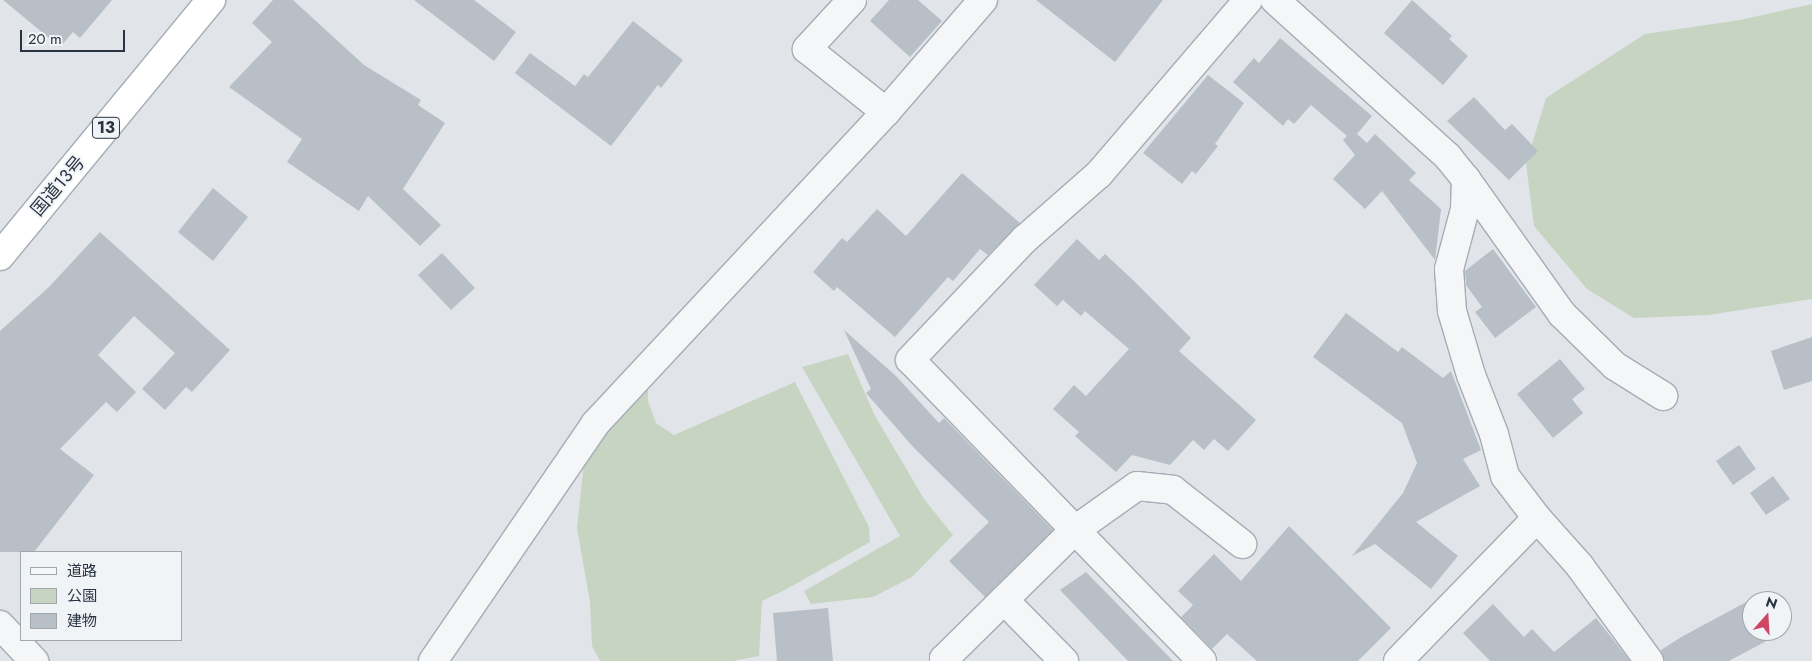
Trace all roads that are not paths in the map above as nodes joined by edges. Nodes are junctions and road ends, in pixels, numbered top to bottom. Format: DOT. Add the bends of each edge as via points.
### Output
graph roads {
  1 [pos="211,0"];
  2 [pos="852,0"];
  3 [pos="983,0"];
  4 [pos="1248,0"];
  5 [pos="1275,0"];
  6 [pos="886,112"];
  7 [pos="1466,179"];
  8 [pos="0,256"];
  9 [pos="1663,396"];
  10 [pos="1537,518"];
  11 [pos="1075,530"];
  12 [pos="1242,544"];
  13 [pos="1004,600"];
  14 [pos="0,625"];
  15 [pos="34,661"];
  16 [pos="434,661"];
  17 [pos="946,661"];
  18 [pos="1064,661"];
  19 [pos="1202,661"];
  20 [pos="1398,661"];
  21 [pos="1650,661"];
  1 -- 8 [label="highway, 国道13号 / 13"];
  2 -- 6 [label="street" via="807,49"];
  3 -- 6 [label="street"];
  4 -- 11 [label="street" via="1099,174 1025,239 910,360"];
  5 -- 7 [label="street" via="1448,157"];
  6 -- 16 [label="street" via="595,424"];
  7 -- 9 [label="street" via="1562,314 1615,366"];
  7 -- 10 [label="street" via="1465,209 1449,270 1452,311 1505,476"];
  10 -- 20 [label="street"];
  10 -- 21 [label="street" via="1579,565"];
  11 -- 12 [label="street" via="1137,486 1172,490"];
  11 -- 13 [label="street"];
  11 -- 19 [label="street"];
  13 -- 17 [label="street" via="944,659"];
  13 -- 18 [label="street"];
  14 -- 15 [label="street"];
}
